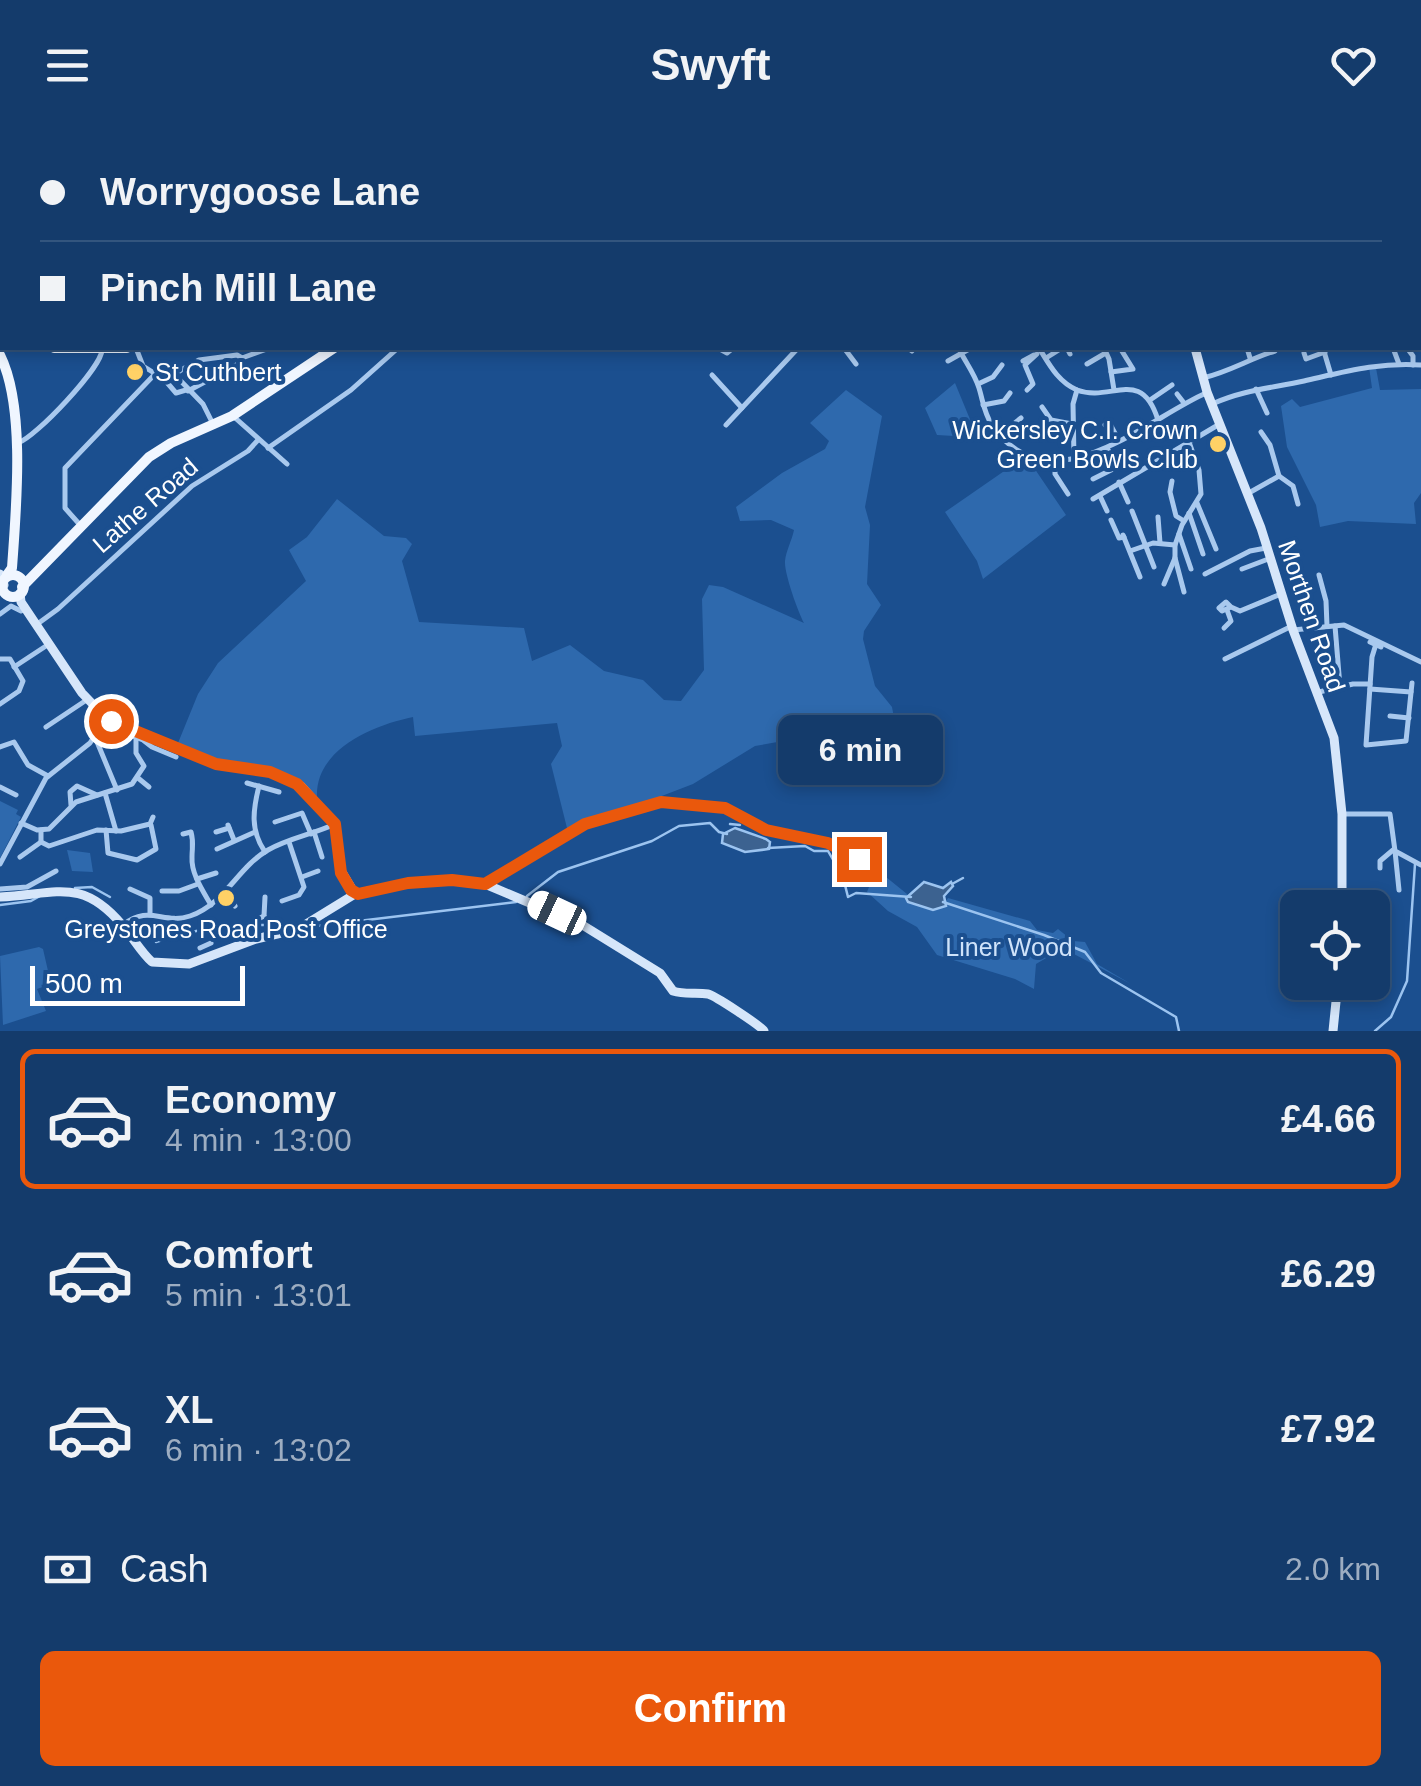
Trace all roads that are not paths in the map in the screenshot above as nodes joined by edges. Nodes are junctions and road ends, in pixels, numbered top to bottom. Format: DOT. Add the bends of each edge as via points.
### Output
graph roads {
  1 [pos="102,350"];
  2 [pos="137,350"];
  3 [pos="264,350"];
  4 [pos="327,350"];
  5 [pos="396,350"];
  6 [pos="730,350"];
  7 [pos="796,350"];
  8 [pos="846,350"];
  9 [pos="966,350"];
  10 [pos="1066,350"];
  11 [pos="1104,350"];
  12 [pos="1123,350"];
  13 [pos="1196,350"];
  14 [pos="1248,350"];
  15 [pos="1324,350"];
  16 [pos="1394,350"];
  17 [pos="1039,351"];
  18 [pos="2,352"];
  19 [pos="1274,352"];
  20 [pos="961,353"];
  21 [pos="1304,353"];
  22 [pos="242,358"];
  23 [pos="1046,358"];
  24 [pos="1250,358"];
  25 [pos="732,360"];
  26 [pos="948,361"];
  27 [pos="1024,363"];
  28 [pos="856,364"];
  29 [pos="1399,364"];
  30 [pos="1002,365"];
  31 [pos="1086,365"];
  32 [pos="1417,365"];
  33 [pos="1018,369"];
  34 [pos="1111,372"];
  35 [pos="155,374"];
  36 [pos="174,374"];
  37 [pos="712,375"];
  38 [pos="1331,375"];
  39 [pos="1203,378"];
  40 [pos="164,379"];
  41 [pos="978,384"];
  42 [pos="1172,385"];
  43 [pos="1256,388"];
  44 [pos="1032,389"];
  45 [pos="1077,390"];
  46 [pos="1114,390"];
  47 [pos="187,391"];
  48 [pos="1208,392"];
  49 [pos="1177,394"];
  50 [pos="1011,395"];
  51 [pos="1150,400"];
  52 [pos="1184,404"];
  53 [pos="1212,404"];
  54 [pos="983,405"];
  55 [pos="1042,407"];
  56 [pos="742,408"];
  57 [pos="231,414"];
  58 [pos="1268,414"];
  59 [pos="1021,418"];
  60 [pos="1051,420"];
  61 [pos="1158,420"];
  62 [pos="1110,423"];
  63 [pos="213,424"];
  64 [pos="1072,424"];
  65 [pos="1220,424"];
  66 [pos="726,425"];
  67 [pos="1046,432"];
  68 [pos="1264,434"];
  69 [pos="1000,435"];
  70 [pos="258,440"];
  71 [pos="1119,441"];
  72 [pos="1189,442"];
  73 [pos="16,443"];
  74 [pos="268,448"];
  75 [pos="1106,448"];
  76 [pos="1055,460"];
  77 [pos="1074,460"];
  78 [pos="287,464"];
  79 [pos="1279,476"];
  80 [pos="1092,479"];
  81 [pos="1119,482"];
  82 [pos="1170,484"];
  83 [pos="1068,494"];
  84 [pos="1248,494"];
  85 [pos="1128,502"];
  86 [pos="1197,503"];
  87 [pos="1298,504"];
  88 [pos="1107,511"];
  89 [pos="1132,511"];
  90 [pos="1189,513"];
  91 [pos="1158,517"];
  92 [pos="1111,520"];
  93 [pos="1184,521"];
  94 [pos="80,524"];
  95 [pos="1178,534"];
  96 [pos="1160,543"];
  97 [pos="1144,545"];
  98 [pos="1175,545"];
  99 [pos="1216,549"];
  100 [pos="1130,551"];
  101 [pos="1269,553"];
  102 [pos="1203,554"];
  103 [pos="1175,558"];
  104 [pos="1154,568"];
  105 [pos="1192,569"];
  106 [pos="1242,569"];
  107 [pos="1205,574"];
  108 [pos="1319,576"];
  109 [pos="1138,577"];
  110 [pos="1164,584"];
  111 [pos="11,588"];
  112 [pos="1184,592"];
  113 [pos="1281,594"];
  114 [pos="62,606"];
  115 [pos="0,614"];
  116 [pos="71,614"];
  117 [pos="36,625"];
  118 [pos="1327,626"];
  119 [pos="1335,626"];
  120 [pos="1224,628"];
  121 [pos="1293,628"];
  122 [pos="49,644"];
  123 [pos="1376,645"];
  124 [pos="0,659"];
  125 [pos="1225,659"];
  126 [pos="1421,662"];
  127 [pos="14,667"];
  128 [pos="1412,683"];
  129 [pos="1340,687"];
  130 [pos="1370,687"];
  131 [pos="1411,692"];
  132 [pos="1316,693"];
  133 [pos="88,699"];
  134 [pos="0,704"];
  135 [pos="1409,718"];
  136 [pos="1392,719"];
  137 [pos="104,722"];
  138 [pos="46,727"];
  139 [pos="95,737"];
  140 [pos="136,740"];
  141 [pos="0,747"];
  142 [pos="173,765"];
  143 [pos="48,776"];
  144 [pos="138,778"];
  145 [pos="247,783"];
  146 [pos="259,786"];
  147 [pos="0,787"];
  148 [pos="149,787"];
  149 [pos="118,790"];
  150 [pos="279,792"];
  151 [pos="105,793"];
  152 [pos="97,795"];
  153 [pos="16,796"];
  154 [pos="72,804"];
  155 [pos="294,804"];
  156 [pos="297,814"];
  157 [pos="1342,814"];
  158 [pos="275,822"];
  159 [pos="21,823"];
  160 [pos="335,824"];
  161 [pos="41,830"];
  162 [pos="106,830"];
  163 [pos="116,830"];
  164 [pos="216,832"];
  165 [pos="255,832"];
  166 [pos="187,833"];
  167 [pos="313,833"];
  168 [pos="41,842"];
  169 [pos="235,842"];
  170 [pos="289,842"];
  171 [pos="217,849"];
  172 [pos="1395,849"];
  173 [pos="265,852"];
  174 [pos="20,857"];
  175 [pos="322,858"];
  176 [pos="859,859"];
  177 [pos="0,864"];
  178 [pos="1421,864"];
  179 [pos="1380,868"];
  180 [pos="318,871"];
  181 [pos="56,872"];
  182 [pos="216,873"];
  183 [pos="302,877"];
  184 [pos="198,882"];
  185 [pos="485,884"];
  186 [pos="0,889"];
  187 [pos="130,889"];
  188 [pos="1342,890"];
  189 [pos="1399,890"];
  190 [pos="162,891"];
  191 [pos="226,892"];
  192 [pos="355,894"];
  193 [pos="0,897"];
  194 [pos="263,899"];
  195 [pos="282,901"];
  196 [pos="211,905"];
  197 [pos="236,906"];
  198 [pos="150,914"];
  199 [pos="123,925"];
  200 [pos="231,930"];
  201 [pos="255,934"];
  202 [pos="1337,1000"];
  203 [pos="764,1031"];
  204 [pos="1334,1031"];
  1 -- 73 [label="street" via="99,363"];
  2 -- 35 [label="street"];
  3 -- 22 [label="street"];
  4 -- 57 [label="main road"];
  5 -- 74 [label="street" via="352,390"];
  6 -- 25 [label="street"];
  7 -- 56 [label="street"];
  8 -- 28 [label="street"];
  9 -- 20 [label="street"];
  10 -- 23 [label="street"];
  11 -- 31 [label="street"];
  11 -- 34 [label="street"];
  12 -- 34 [label="street" via="1132,370"];
  13 -- 39 [label="main road, Morthen Road"];
  14 -- 24 [label="street"];
  15 -- 21 [label="street" via="1306,358"];
  15 -- 38 [label="street"];
  16 -- 29 [label="street"];
  17 -- 23 [label="street"];
  17 -- 27 [label="street"];
  18 -- 73 [label="main road"];
  19 -- 24 [label="street"];
  20 -- 26 [label="street"];
  20 -- 41 [label="street"];
  22 -- 36 [label="street" via="198,360"];
  22 -- 47 [label="street"];
  23 -- 45 [label="street"];
  24 -- 39 [label="street"];
  27 -- 33 [label="street"];
  27 -- 44 [label="street"];
  29 -- 32 [label="street"];
  29 -- 38 [label="street"];
  30 -- 41 [label="street" via="1000,374"];
  34 -- 46 [label="street"];
  35 -- 40 [label="street"];
  35 -- 94 [label="street" via="65,468 65,508"];
  36 -- 40 [label="street"];
  36 -- 47 [label="street"];
  37 -- 56 [label="street"];
  38 -- 43 [label="street"];
  39 -- 48 [label="main road, Morthen Road"];
  40 -- 47 [label="street" via="176,393"];
  41 -- 54 [label="street"];
  42 -- 51 [label="street"];
  43 -- 53 [label="street"];
  43 -- 58 [label="street"];
  45 -- 46 [label="street"];
  45 -- 64 [label="street"];
  46 -- 51 [label="street" via="1135,390"];
  47 -- 63 [label="street"];
  48 -- 52 [label="street"];
  48 -- 53 [label="main road, Morthen Road"];
  49 -- 52 [label="street"];
  50 -- 54 [label="street"];
  51 -- 61 [label="street"];
  52 -- 61 [label="street"];
  53 -- 65 [label="main road, Morthen Road"];
  54 -- 69 [label="street"];
  55 -- 60 [label="street"];
  56 -- 66 [label="street"];
  57 -- 63 [label="main road"];
  57 -- 70 [label="street"];
  59 -- 69 [label="street"];
  60 -- 64 [label="street"];
  60 -- 67 [label="street"];
  61 -- 71 [label="street"];
  62 -- 71 [label="street"];
  63 -- 94 [label="main road" via="149,457"];
  64 -- 77 [label="street"];
  65 -- 72 [label="street"];
  65 -- 84 [label="main road, Morthen Road"];
  68 -- 79 [label="street"];
  69 -- 76 [label="street" via="1024,452"];
  70 -- 74 [label="street"];
  70 -- 114 [label="street, Lathe Road" via="192,486"];
  71 -- 75 [label="street"];
  72 -- 81 [label="street"];
  72 -- 86 [label="street" via="1200,475"];
  73 -- 111 [label="main road"];
  74 -- 78 [label="street"];
  75 -- 77 [label="street"];
  75 -- 80 [label="street" via="1118,468"];
  76 -- 77 [label="street"];
  76 -- 83 [label="street"];
  79 -- 84 [label="street"];
  79 -- 87 [label="street" via="1293,486"];
  81 -- 85 [label="street"];
  81 -- 88 [label="street" via="1096,497"];
  82 -- 93 [label="street" via="1176,516"];
  84 -- 101 [label="main road, Morthen Road"];
  86 -- 90 [label="street"];
  86 -- 99 [label="street"];
  89 -- 97 [label="street"];
  90 -- 93 [label="street"];
  90 -- 102 [label="street"];
  91 -- 96 [label="street"];
  92 -- 100 [label="street"];
  93 -- 95 [label="street"];
  94 -- 111 [label="main road"];
  95 -- 98 [label="street"];
  95 -- 105 [label="street"];
  96 -- 97 [label="street"];
  96 -- 98 [label="street"];
  97 -- 100 [label="street"];
  97 -- 104 [label="street"];
  98 -- 103 [label="street"];
  100 -- 109 [label="street"];
  101 -- 106 [label="street"];
  101 -- 107 [label="street" via="1250,552"];
  101 -- 113 [label="main road, Morthen Road"];
  103 -- 110 [label="street"];
  103 -- 112 [label="street"];
  108 -- 118 [label="street"];
  111 -- 115 [label="street" via="21,611 11,606"];
  111 -- 117 [label="main road"];
  113 -- 120 [label="street" via="1229,608 1231,621"];
  113 -- 121 [label="main road, Morthen Road"];
  114 -- 116 [label="street"];
  114 -- 117 [label="street, Lathe Road"];
  117 -- 122 [label="main road"];
  118 -- 119 [label="street"];
  118 -- 121 [label="street"];
  119 -- 126 [label="street"];
  119 -- 129 [label="street"];
  121 -- 125 [label="street"];
  121 -- 132 [label="main road, Morthen Road"];
  122 -- 127 [label="street"];
  122 -- 133 [label="main road"];
  123 -- 130 [label="street"];
  124 -- 127 [label="street"];
  127 -- 134 [label="street" via="22,688"];
  128 -- 131 [label="street"];
  129 -- 130 [label="street"];
  129 -- 132 [label="street"];
  130 -- 131 [label="street"];
  130 -- 135 [label="street" via="1366,745 1406,742"];
  131 -- 135 [label="street"];
  132 -- 157 [label="main road, Morthen Road" via="1336,744"];
  133 -- 137 [label="main road"];
  133 -- 138 [label="street"];
  135 -- 136 [label="street"];
  137 -- 139 [label="street"];
  137 -- 140 [label="street"];
  137 -- 160 [label="main road" via="216,764 293,781"];
  139 -- 143 [label="street"];
  139 -- 149 [label="street"];
  140 -- 142 [label="street" via="177,755"];
  140 -- 144 [label="street" via="144,764"];
  141 -- 143 [label="street" via="15,738 26,764"];
  143 -- 159 [label="street"];
  144 -- 148 [label="street"];
  144 -- 149 [label="street"];
  145 -- 146 [label="street"];
  146 -- 150 [label="street"];
  146 -- 165 [label="street"];
  147 -- 153 [label="street"];
  149 -- 151 [label="street"];
  151 -- 152 [label="street"];
  151 -- 163 [label="street"];
  152 -- 154 [label="street"];
  152 -- 154 [label="street" via="79,785 70,792"];
  154 -- 161 [label="street" via="53,827"];
  155 -- 156 [label="street"];
  156 -- 158 [label="street"];
  156 -- 167 [label="street" via="304,814"];
  157 -- 172 [label="street" via="1390,814"];
  157 -- 188 [label="main road, Morthen Road"];
  159 -- 161 [label="street"];
  159 -- 177 [label="street"];
  160 -- 167 [label="street"];
  160 -- 192 [label="main road" via="341,873"];
  161 -- 168 [label="street"];
  162 -- 163 [label="street"];
  162 -- 163 [label="street" via="108,852 137,860 157,845 152,819"];
  162 -- 168 [label="street" via="49,846"];
  164 -- 169 [label="street" via="228,826"];
  165 -- 169 [label="street"];
  165 -- 173 [label="street"];
  166 -- 184 [label="street"];
  167 -- 170 [label="street"];
  167 -- 175 [label="street"];
  168 -- 174 [label="street"];
  169 -- 171 [label="street"];
  170 -- 173 [label="street"];
  170 -- 183 [label="street"];
  172 -- 178 [label="street"];
  172 -- 179 [label="street"];
  172 -- 189 [label="street"];
  173 -- 191 [label="street"];
  176 -- 185 [label="street" via="828,843 766,830 725,808 661,802 585,824"];
  180 -- 183 [label="street"];
  181 -- 186 [label="street" via="27,887"];
  182 -- 184 [label="street"];
  183 -- 195 [label="street" via="302,892"];
  184 -- 190 [label="street"];
  184 -- 196 [label="street"];
  185 -- 192 [label="main road" via="408,883"];
  185 -- 203 [label="main road" via="584,926 660,973 673,991 715,996"];
  187 -- 198 [label="street" via="150,898"];
  191 -- 196 [label="street"];
  191 -- 197 [label="street"];
  192 -- 201 [label="main road" via="304,926"];
  193 -- 199 [label="main road" via="66,891 99,902"];
  194 -- 201 [label="street" via="265,917 256,918"];
  196 -- 198 [label="street" via="182,918"];
  198 -- 199 [label="street"];
  199 -- 201 [label="main road" via="152,962 178,966"];
  200 -- 201 [label="street"];
  202 -- 204 [label="main road"];
}
